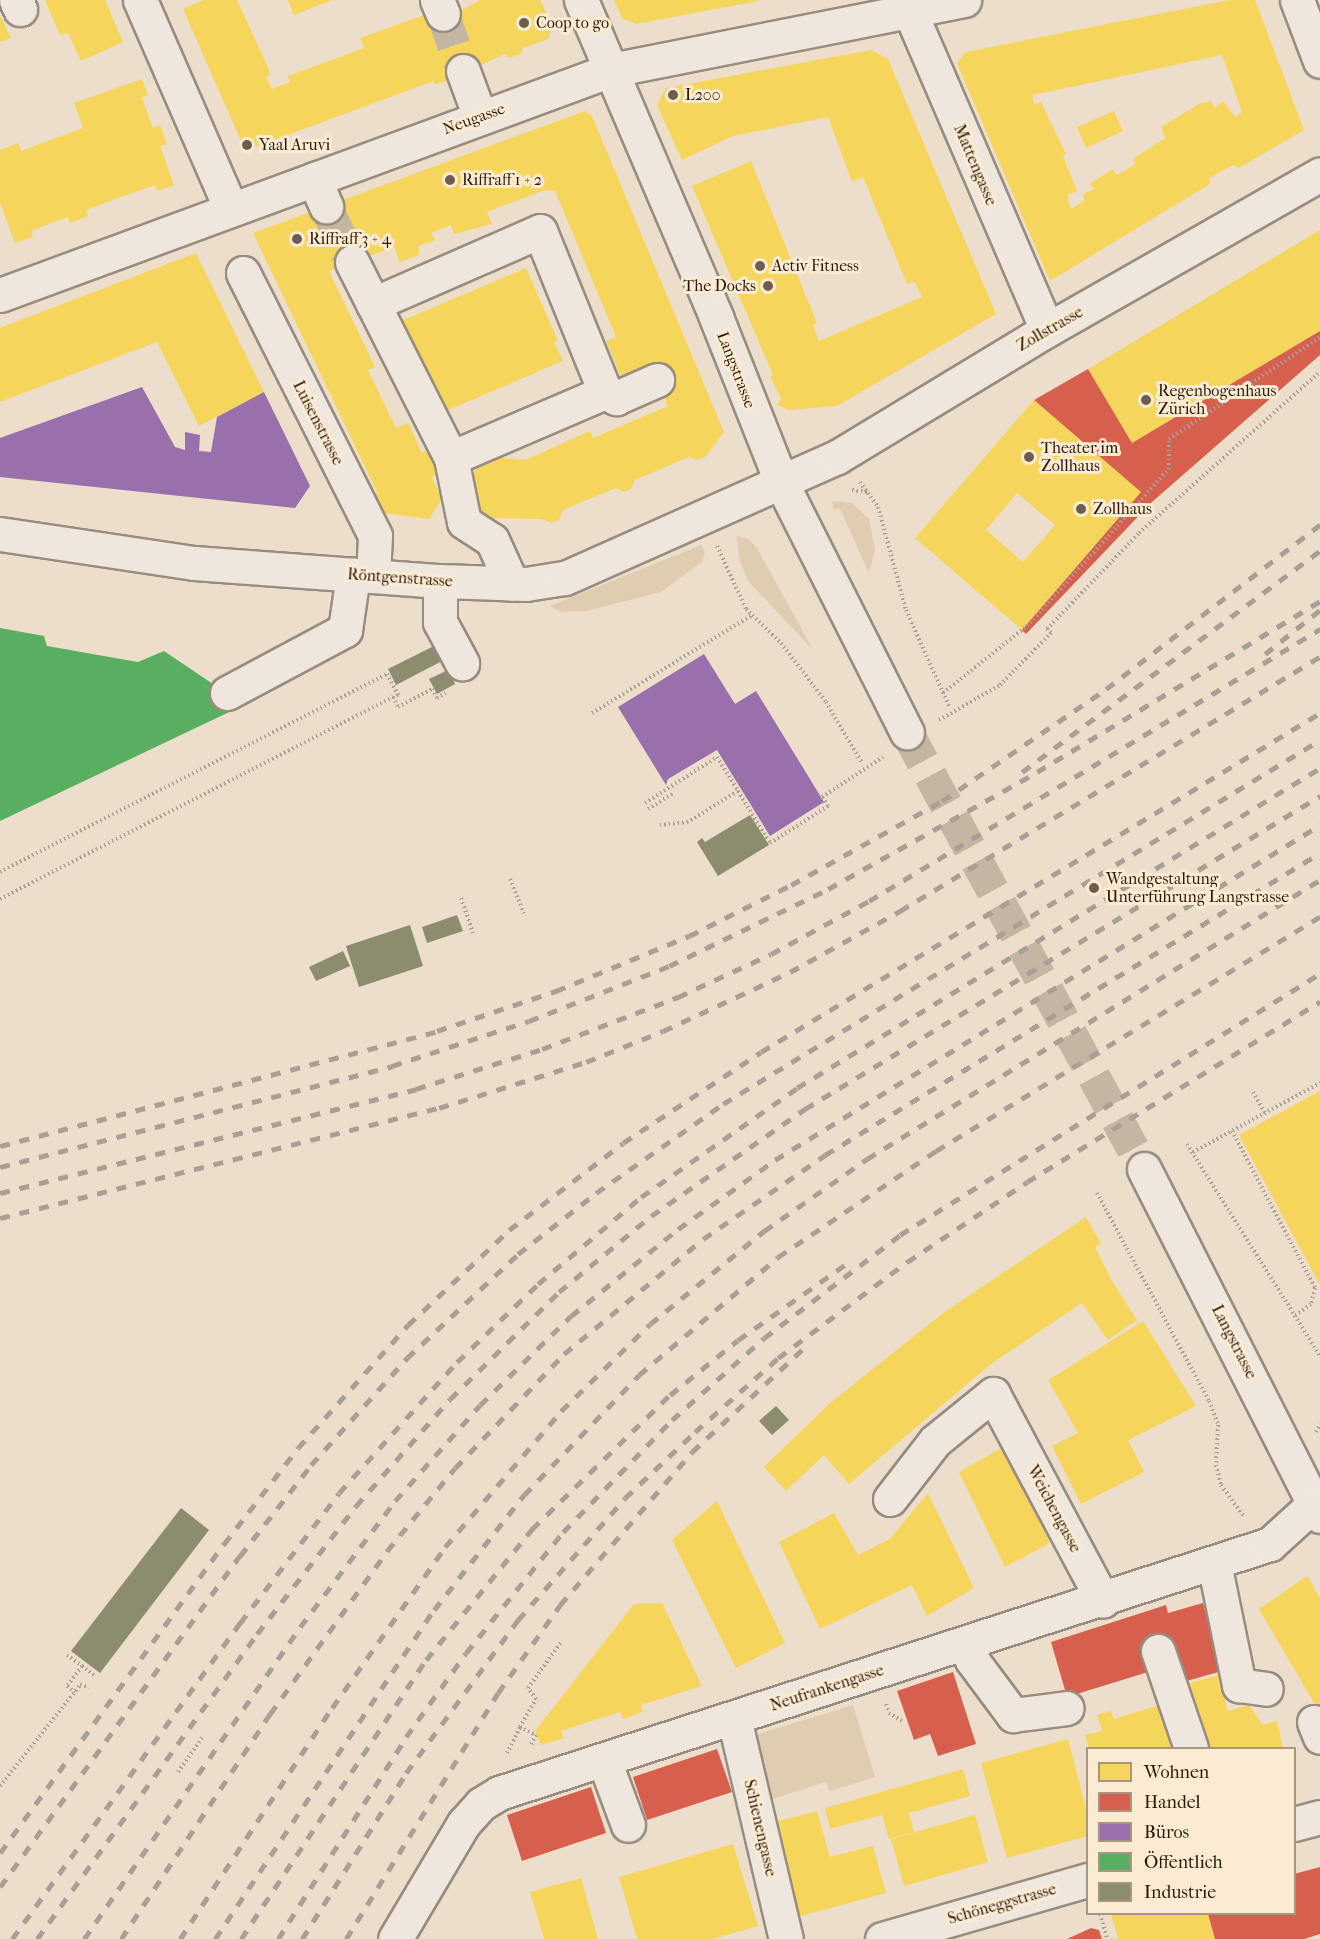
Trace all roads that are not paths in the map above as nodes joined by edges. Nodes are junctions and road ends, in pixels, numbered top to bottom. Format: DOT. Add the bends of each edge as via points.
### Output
graph roads {
  1 [pos="140,0"];
  2 [pos="581,0"];
  3 [pos="964,0"];
  4 [pos="1297,0"];
  5 [pos="907,5"];
  6 [pos="1320,61"];
  7 [pos="611,70"];
  8 [pos="463,71"];
  9 [pos="480,117"];
  10 [pos="1320,174"];
  11 [pos="231,209"];
  12 [pos="352,262"];
  13 [pos="243,273"];
  14 [pos="0,295"];
  15 [pos="373,303"];
  16 [pos="1047,330"];
  17 [pos="657,380"];
  18 [pos="605,392"];
  19 [pos="451,458"];
  20 [pos="782,484"];
  21 [pos="0,534"];
  22 [pos="363,575"];
  23 [pos="440,581"];
  24 [pos="512,584"];
  25 [pos="458,676"];
  26 [pos="227,693"];
  27 [pos="910,736"];
  28 [pos="1144,1168"];
  29 [pos="1309,1465"];
  30 [pos="890,1499"];
  31 [pos="1317,1510"];
  32 [pos="1214,1563"];
  33 [pos="1103,1601"];
  34 [pos="971,1642"];
  35 [pos="1158,1651"];
  36 [pos="1266,1689"];
  37 [pos="1067,1708"];
  38 [pos="734,1718"];
  39 [pos="1190,1747"];
  40 [pos="604,1760"];
  41 [pos="1320,1817"];
  42 [pos="1296,1823"];
  43 [pos="628,1824"];
  44 [pos="1086,1881"];
  45 [pos="395,1939"];
  46 [pos="786,1939"];
  47 [pos="882,1939"];
  1 -- 11 [label="street"];
  2 -- 7 [label="street, Langstrasse"];
  3 -- 5 [label="street, Neugasse"];
  4 -- 6 [label="street"];
  5 -- 7 [label="street, Neugasse"];
  5 -- 16 [label="street, Mattengasse"];
  7 -- 9 [label="street, Neugasse"];
  7 -- 20 [label="street, Langstrasse"];
  8 -- 9 [label="street"];
  9 -- 11 [label="street, Neugasse" via="320,193"];
  10 -- 16 [label="street, Zollstrasse"];
  11 -- 14 [label="street, Neugasse"];
  12 -- 15 [label="street"];
  13 -- 22 [label="street, Luisenstrasse" via="375,536"];
  15 -- 18 [label="street" via="540,231"];
  15 -- 19 [label="street"];
  16 -- 20 [label="street, Zollstrasse" via="837,456"];
  17 -- 18 [label="street" via="616,399"];
  18 -- 19 [label="street"];
  19 -- 24 [label="street" via="464,522 492,540"];
  20 -- 24 [label="street, Röntgenstrasse" via="565,578 543,584"];
  20 -- 27 [label="street, Langstrasse"];
  21 -- 22 [label="street, Röntgenstrasse" via="194,563"];
  22 -- 23 [label="street, Röntgenstrasse"];
  22 -- 26 [label="street, Luisenstrasse" via="345,630"];
  23 -- 24 [label="street, Röntgenstrasse"];
  23 -- 25 [label="street" via="440,622"];
  28 -- 29 [label="street, Langstrasse"];
  29 -- 31 [label="street, Langstrasse"];
  30 -- 33 [label="street, Weichengasse" via="935,1441 993,1394"];
  31 -- 32 [label="street, Neufrankengasse" via="1270,1544"];
  32 -- 33 [label="street, Neufrankengasse"];
  32 -- 36 [label="street" via="1239,1686"];
  33 -- 34 [label="street, Neufrankengasse"];
  34 -- 37 [label="street" via="972,1660 1012,1714"];
  34 -- 38 [label="street, Neufrankengasse"];
  35 -- 39 [label="street"];
  38 -- 40 [label="street, Neufrankengasse"];
  38 -- 46 [label="street, Schienengasse"];
  40 -- 43 [label="street"];
  40 -- 45 [label="street, Neufrankengasse" via="500,1793 481,1804 464,1823"];
  41 -- 42 [label="street"];
  44 -- 47 [label="street, Schöneggstrasse"];
}
